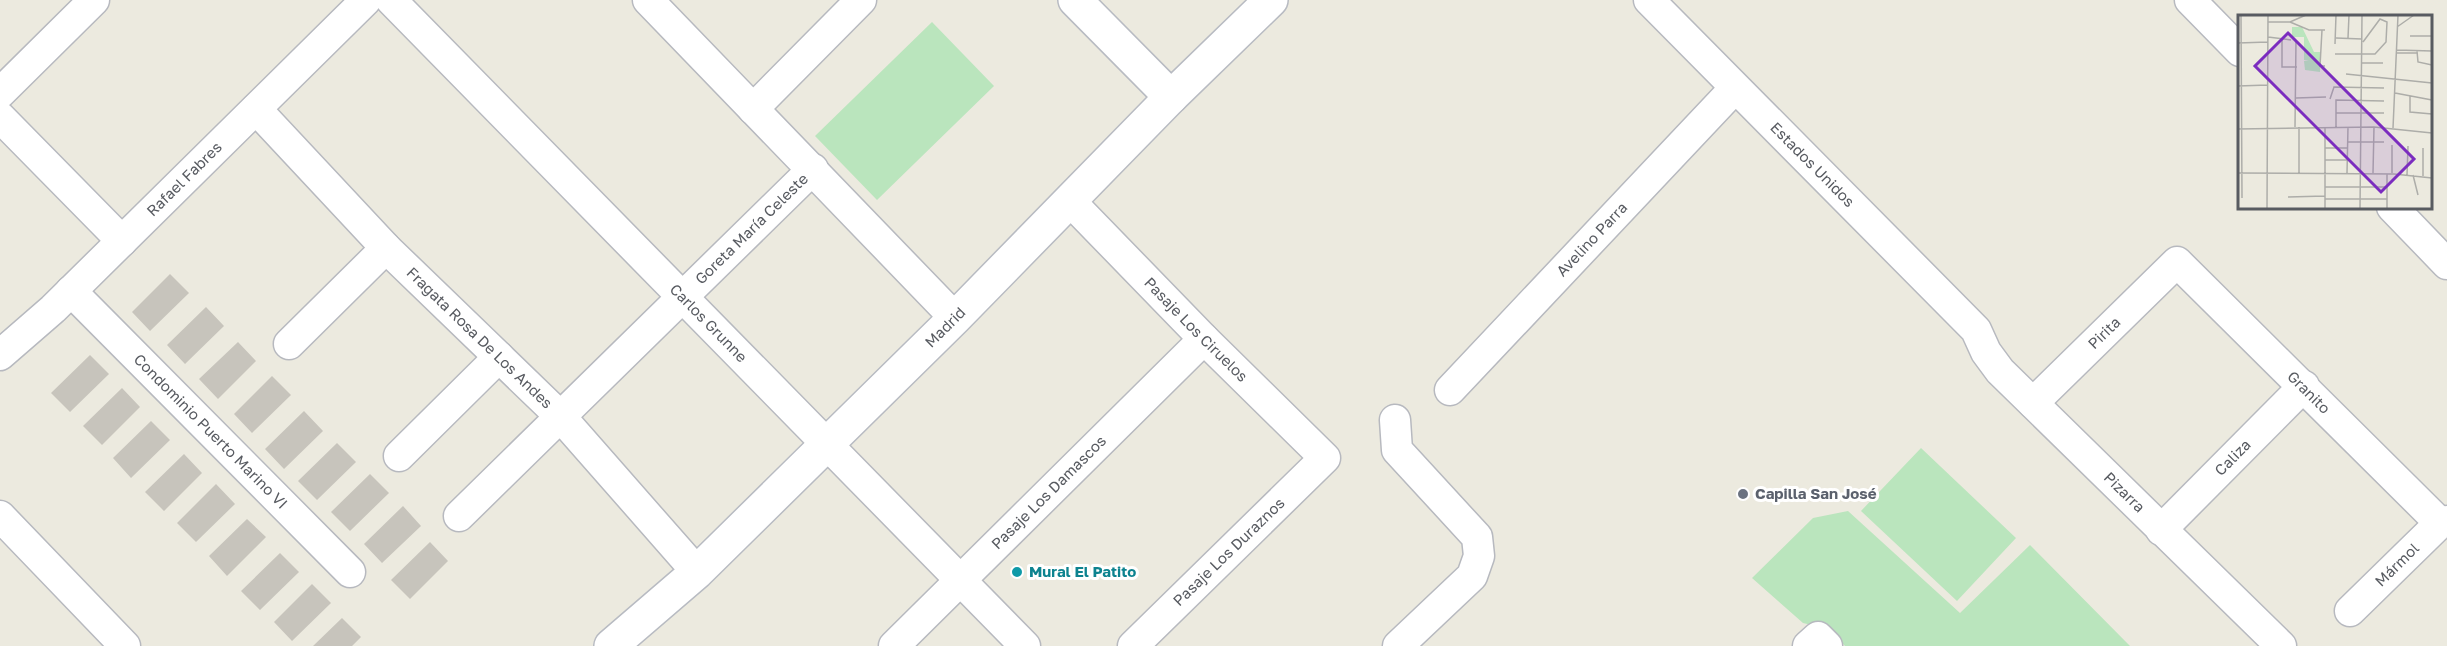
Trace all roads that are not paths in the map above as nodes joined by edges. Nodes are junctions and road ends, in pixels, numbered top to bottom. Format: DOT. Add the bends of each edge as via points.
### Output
graph roads {
  1 [pos="93,0"];
  2 [pos="366,0"];
  3 [pos="391,0"];
  4 [pos="648,0"];
  5 [pos="861,0"];
  6 [pos="1075,0"];
  7 [pos="1270,0"];
  8 [pos="1650,0"];
  9 [pos="2190,0"];
  10 [pos="2238,49"];
  11 [pos="1735,88"];
  12 [pos="0,93"];
  13 [pos="1171,97"];
  14 [pos="256,109"];
  15 [pos="753,109"];
  16 [pos="0,117"];
  17 [pos="813,169"];
  18 [pos="1070,201"];
  19 [pos="2393,208"];
  20 [pos="122,241"];
  21 [pos="386,248"];
  22 [pos="2177,262"];
  23 [pos="2447,264"];
  24 [pos="71,291"];
  25 [pos="682,297"];
  26 [pos="955,318"];
  27 [pos="1976,330"];
  28 [pos="1204,339"];
  29 [pos="289,344"];
  30 [pos="0,355"];
  31 [pos="499,357"];
  32 [pos="2304,386"];
  33 [pos="1450,390"];
  34 [pos="2032,403"];
  35 [pos="560,416"];
  36 [pos="1395,420"];
  37 [pos="825,444"];
  38 [pos="399,456"];
  39 [pos="1325,458"];
  40 [pos="0,516"];
  41 [pos="459,516"];
  42 [pos="2443,522"];
  43 [pos="2161,530"];
  44 [pos="350,572"];
  45 [pos="697,572"];
  46 [pos="961,579"];
  47 [pos="2350,611"];
  48 [pos="125,646"];
  49 [pos="611,646"];
  50 [pos="894,646"];
  51 [pos="1025,646"];
  52 [pos="1133,646"];
  53 [pos="1398,646"];
  54 [pos="1808,646"];
  55 [pos="1827,646"];
  56 [pos="2281,646"];
  1 -- 12 [label="street"];
  2 -- 14 [label="street, Rafael Fabres"];
  3 -- 25 [label="street, Carlos Grunne"];
  4 -- 15 [label="street"];
  5 -- 15 [label="street"];
  6 -- 13 [label="street"];
  7 -- 13 [label="street, Madrid"];
  8 -- 11 [label="street, Estados Unidos"];
  9 -- 10 [label="street"];
  11 -- 27 [label="street, Estados Unidos"];
  11 -- 33 [label="street, Avelino Parra"];
  13 -- 18 [label="street, Madrid"];
  14 -- 20 [label="street, Rafael Fabres"];
  14 -- 21 [label="street, Fragata Rosa De Los Andes"];
  15 -- 17 [label="street"];
  16 -- 20 [label="street"];
  17 -- 25 [label="street, Goreta María Celeste"];
  17 -- 26 [label="street"];
  18 -- 26 [label="street, Madrid"];
  18 -- 28 [label="street, Pasaje Los Ciruelos"];
  19 -- 23 [label="street"];
  20 -- 24 [label="street, Rafael Fabres"];
  21 -- 29 [label="street"];
  21 -- 31 [label="street, Fragata Rosa De Los Andes"];
  22 -- 32 [label="street, Granito"];
  22 -- 34 [label="street, Pirita"];
  24 -- 30 [label="street, Rafael Fabres"];
  24 -- 44 [label="street, Condominio Puerto Marino VI"];
  25 -- 35 [label="street, Goreta María Celeste"];
  25 -- 37 [label="street, Carlos Grunne"];
  26 -- 37 [label="street, Madrid"];
  27 -- 34 [label="street, Pizarra" via="2000,371"];
  28 -- 39 [label="street, Pasaje Los Ciruelos"];
  28 -- 46 [label="street, Pasaje Los Damascos"];
  31 -- 35 [label="street, Fragata Rosa De Los Andes"];
  31 -- 38 [label="street"];
  32 -- 42 [label="street, Granito"];
  32 -- 43 [label="street, Caliza"];
  34 -- 43 [label="street, Pizarra"];
  35 -- 41 [label="street, Goreta María Celeste"];
  35 -- 45 [label="street, Fragata Rosa De Los Andes"];
  36 -- 53 [label="street" via="1397,450 1477,537 1479,556 1472,576"];
  37 -- 45 [label="street, Madrid"];
  37 -- 46 [label="street, Carlos Grunne"];
  39 -- 52 [label="street, Pasaje Los Duraznos"];
  40 -- 48 [label="street"];
  42 -- 47 [label="street, Mármol"];
  43 -- 56 [label="street, Pizarra"];
  45 -- 49 [label="street, Madrid"];
  46 -- 50 [label="street, Pasaje Los Damascos"];
  46 -- 51 [label="street, Carlos Grunne"];
  54 -- 55 [label="street" via="1818,637"];
}
